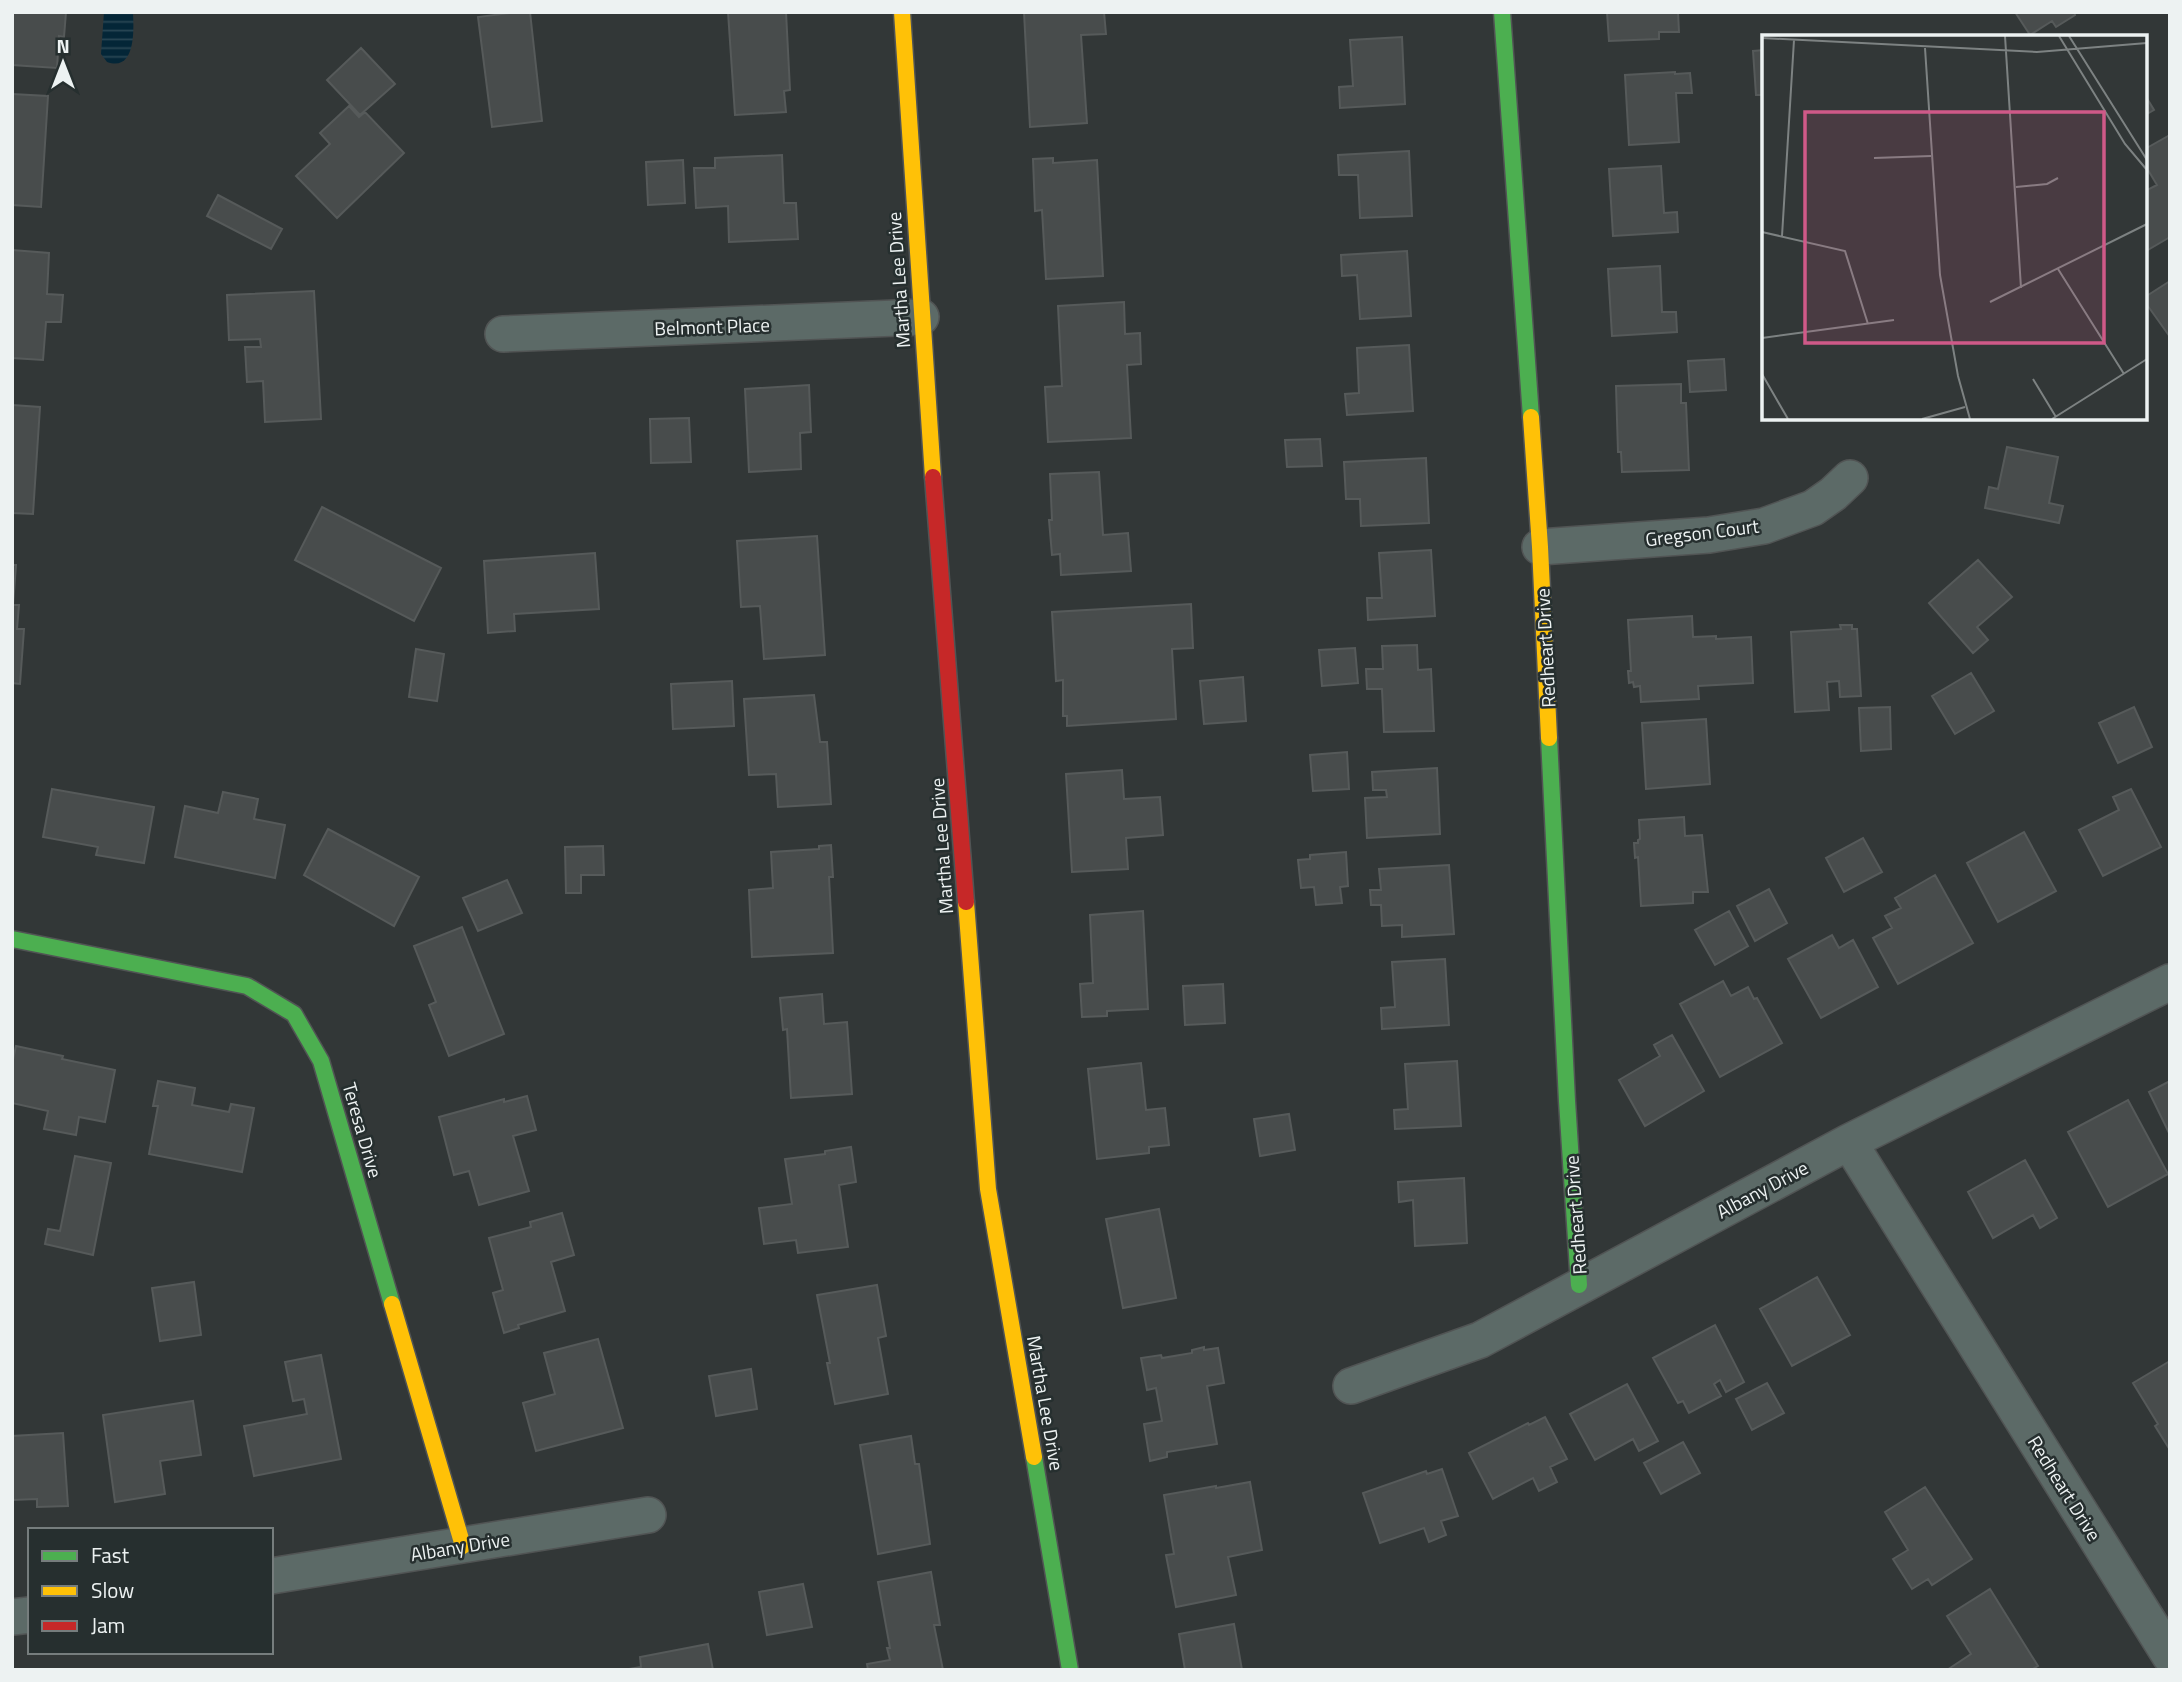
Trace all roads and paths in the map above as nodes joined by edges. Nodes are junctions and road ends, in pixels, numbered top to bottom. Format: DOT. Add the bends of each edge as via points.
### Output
graph roads {
  1 [pos="902,12"];
  2 [pos="1502,12"];
  3 [pos="921,317"];
  4 [pos="503,334"];
  5 [pos="1850,478"];
  6 [pos="1540,547"];
  7 [pos="12,939"];
  8 [pos="2170,982"];
  9 [pos="1849,1142"];
  10 [pos="1579,1285"];
  11 [pos="1351,1386"];
  12 [pos="648,1515"];
  13 [pos="463,1546"];
  14 [pos="273,1576"];
  15 [pos="2170,1656"];
  16 [pos="1070,1670"];
  1 -- 3 [label="street, Martha Lee Drive"];
  2 -- 6 [label="street, Redheart Drive"];
  3 -- 4 [label="street, Belmont Place"];
  3 -- 16 [label="street, Martha Lee Drive" via="988,1189"];
  5 -- 6 [label="street, Gregson Court" via="1813,508 1764,526 1709,535"];
  6 -- 10 [label="street, Redheart Drive"];
  7 -- 13 [label="street, Teresa Drive" via="247,986 294,1014 321,1061"];
  8 -- 9 [label="street, Albany Drive"];
  9 -- 10 [label="street, Albany Drive"];
  9 -- 15 [label="street, Redheart Drive"];
  10 -- 11 [label="street, Albany Drive" via="1480,1340"];
  12 -- 13 [label="street, Albany Drive"];
  13 -- 14 [label="street, Albany Drive"];
}
